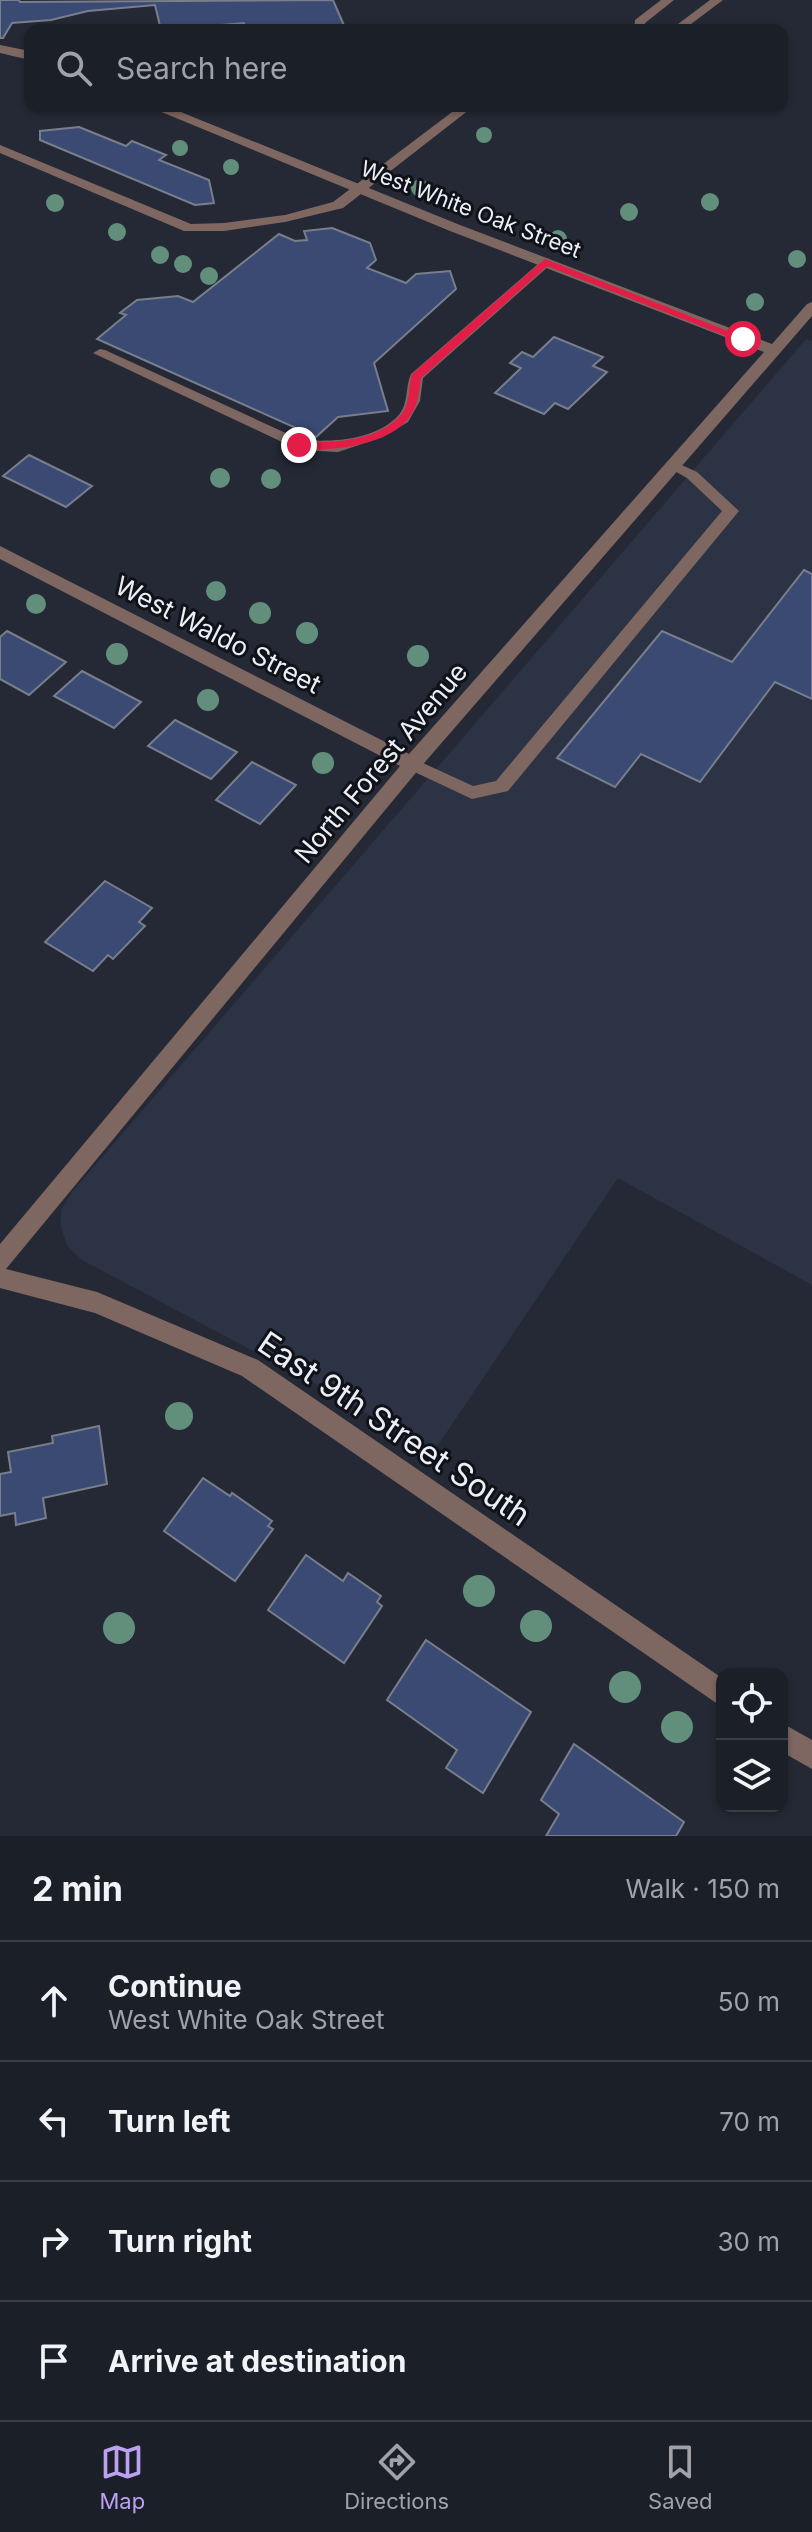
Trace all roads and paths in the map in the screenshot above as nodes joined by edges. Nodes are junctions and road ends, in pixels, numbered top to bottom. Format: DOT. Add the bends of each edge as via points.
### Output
graph roads {
  1 [pos="668,0"];
  2 [pos="717,0"];
  3 [pos="639,24"];
  4 [pos="684,24"];
  5 [pos="0,49"];
  6 [pos="24,53"];
  7 [pos="169,112"];
  8 [pos="460,112"];
  9 [pos="0,149"];
  10 [pos="357,188"];
  11 [pos="545,262"];
  12 [pos="812,307"];
  13 [pos="774,350"];
  14 [pos="100,353"];
  15 [pos="673,466"];
  16 [pos="0,552"];
  17 [pos="412,764"];
  18 [pos="0,1261"];
  19 [pos="0,1278"];
  20 [pos="716,1690"];
  21 [pos="788,1740"];
  22 [pos="812,1756"];
  1 -- 3 [label="lane"];
  2 -- 4 [label="lane"];
  5 -- 6 [label="street"];
  7 -- 10 [label="street, West White Oak Street"];
  8 -- 10 [label="lane"];
  9 -- 10 [label="lane" via="189,228 320,211 338,205"];
  10 -- 11 [label="street, West White Oak Street"];
  11 -- 13 [label="street, West White Oak Street"];
  11 -- 14 [label="lane" via="416,377 413,401 403,419 338,447 299,445"];
  12 -- 13 [label="street, North Forest Avenue"];
  13 -- 15 [label="street, North Forest Avenue"];
  15 -- 17 [label="street, North Forest Avenue"];
  15 -- 17 [label="lane" via="692,475 731,511 502,786 472,793"];
  16 -- 17 [label="street, West Waldo Street"];
  17 -- 18 [label="street, North Forest Avenue"];
  19 -- 20 [label="street, East 9th Street South" via="97,1303 250,1368"];
  21 -- 22 [label="street"];
}
